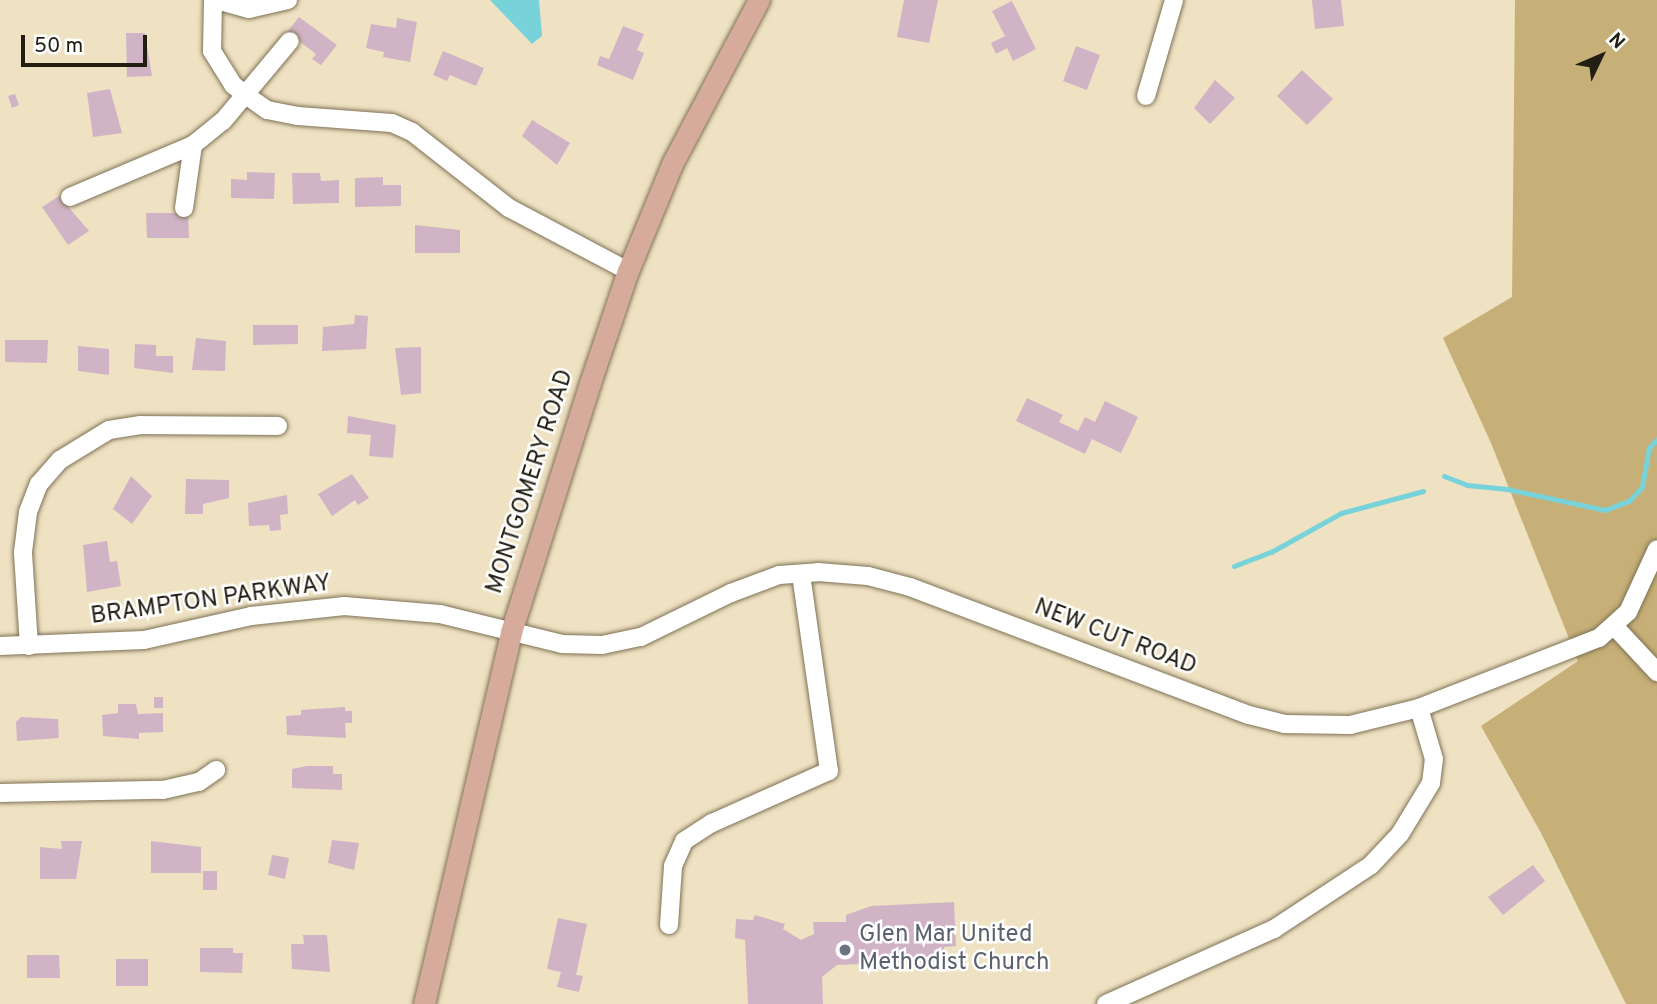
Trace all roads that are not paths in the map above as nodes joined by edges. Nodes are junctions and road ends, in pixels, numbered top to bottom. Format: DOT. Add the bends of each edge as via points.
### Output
graph roads {
  1 [pos="215,0"];
  2 [pos="288,0"];
  3 [pos="759,0"];
  4 [pos="1174,0"];
  5 [pos="290,41"];
  6 [pos="243,93"];
  7 [pos="1146,96"];
  8 [pos="193,145"];
  9 [pos="70,197"];
  10 [pos="184,208"];
  11 [pos="628,271"];
  12 [pos="278,426"];
  13 [pos="1657,549"];
  14 [pos="801,573"];
  15 [pos="1615,627"];
  16 [pos="511,632"];
  17 [pos="0,646"];
  18 [pos="29,646"];
  19 [pos="1657,672"];
  20 [pos="1419,708"];
  21 [pos="216,770"];
  22 [pos="0,793"];
  23 [pos="669,925"];
  24 [pos="424,1004"];
  25 [pos="1105,1004"];
  1 -- 2 [label="street" via="249,9"];
  1 -- 6 [label="street" via="209,32 212,51 220,68"];
  3 -- 11 [label="main road, MONTGOMERY ROAD" via="703,100"];
  4 -- 7 [label="street"];
  5 -- 6 [label="street"];
  6 -- 8 [label="street" via="223,121"];
  6 -- 11 [label="street" via="278,112 392,123 412,132 509,208"];
  8 -- 9 [label="street"];
  8 -- 10 [label="street"];
  11 -- 16 [label="main road, MONTGOMERY ROAD"];
  12 -- 18 [label="street" via="141,425 109,430 60,460 39,485 28,512 23,552"];
  13 -- 15 [label="street, NEW CUT ROAD" via="1629,611"];
  14 -- 16 [label="street, NEW CUT ROAD" via="779,575 731,593 642,637 602,645 562,644"];
  14 -- 20 [label="street, NEW CUT ROAD" via="868,576 910,587 1284,724 1350,725"];
  14 -- 23 [label="street" via="829,771 712,823 684,841 673,866"];
  15 -- 19 [label="street"];
  15 -- 20 [label="street, NEW CUT ROAD" via="1581,646"];
  16 -- 18 [label="street, BRAMPTON PARKWAY" via="440,614 344,606 251,616 144,640"];
  16 -- 24 [label="main road, MONTGOMERY ROAD"];
  17 -- 18 [label="street, BRAMPTON PARKWAY"];
  20 -- 25 [label="street" via="1434,759 1430,783 1421,807 1371,865 1273,929"];
  21 -- 22 [label="street" via="199,782 163,790"];
}
